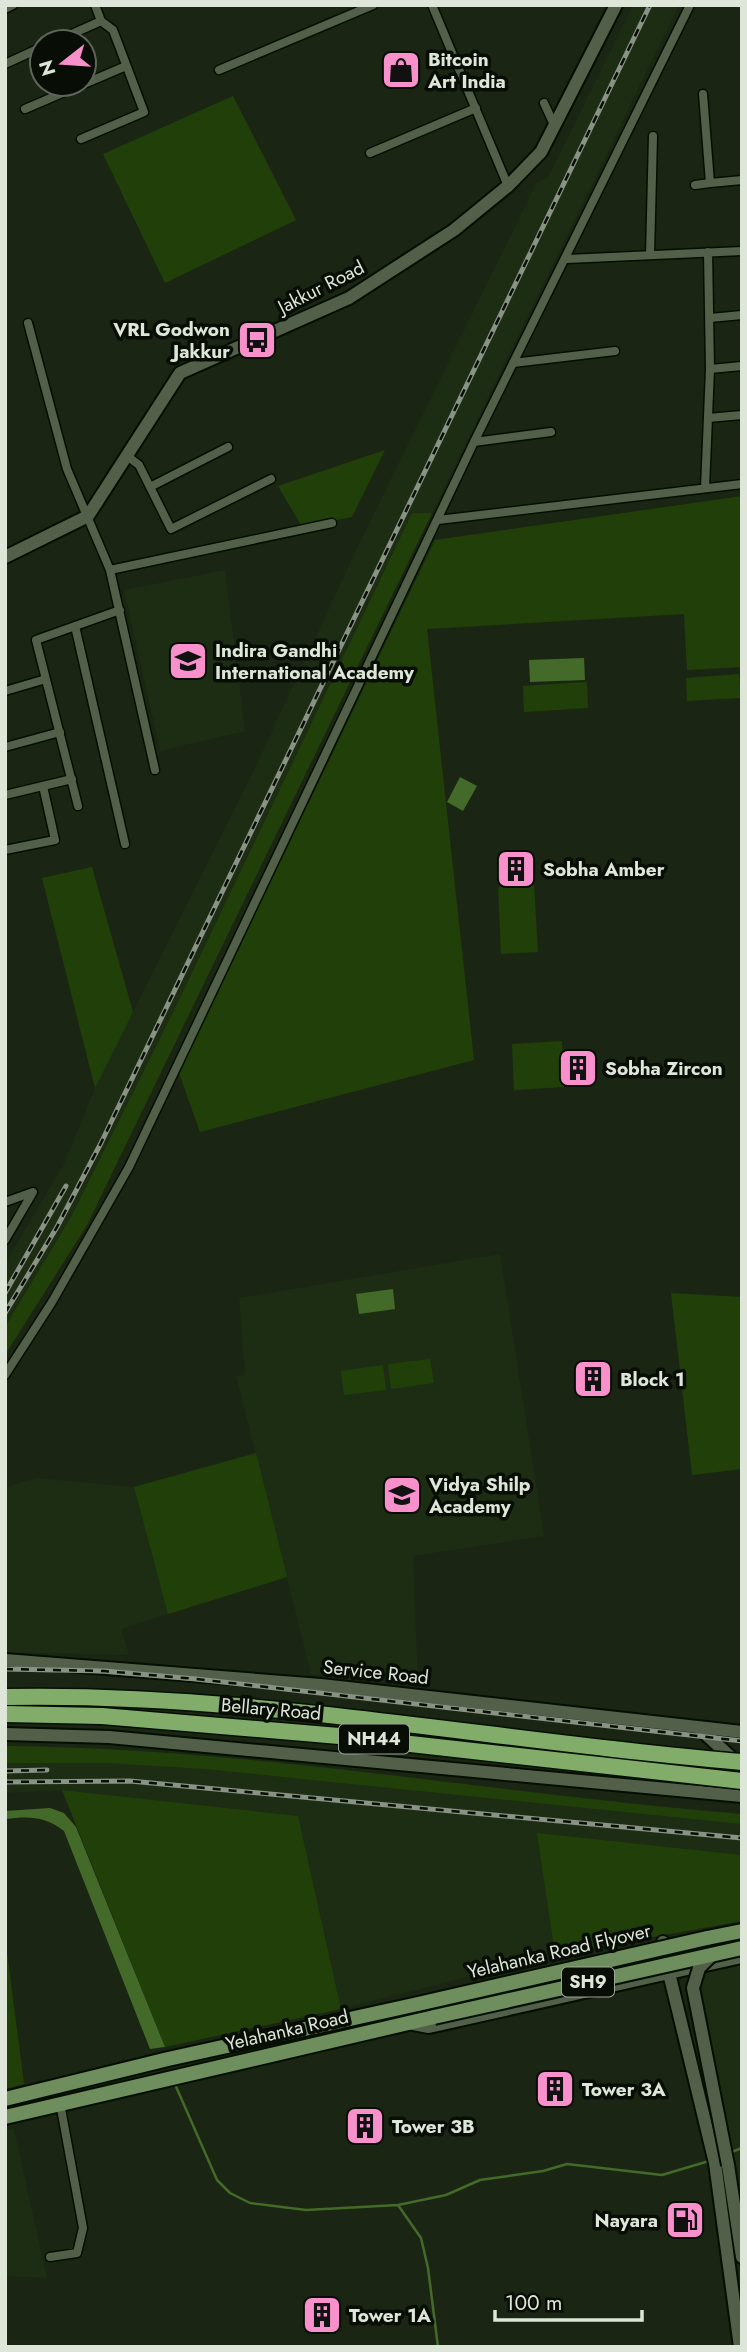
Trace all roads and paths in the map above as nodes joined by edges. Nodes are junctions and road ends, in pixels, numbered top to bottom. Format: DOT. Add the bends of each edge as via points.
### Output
graph roads {
  1 [pos="13,5"];
  2 [pos="95,5"];
  3 [pos="373,5"];
  4 [pos="432,5"];
  5 [pos="617,5"];
  6 [pos="690,5"];
  7 [pos="5,9"];
  8 [pos="101,21"];
  9 [pos="85,28"];
  10 [pos="28,53"];
  11 [pos="5,64"];
  12 [pos="125,66"];
  13 [pos="219,70"];
  14 [pos="98,78"];
  15 [pos="704,94"];
  16 [pos="50,98"];
  17 [pos="544,103"];
  18 [pos="475,108"];
  19 [pos="24,109"];
  20 [pos="555,127"];
  21 [pos="653,136"];
  22 [pos="81,139"];
  23 [pos="370,153"];
  24 [pos="742,180"];
  25 [pos="710,183"];
  26 [pos="695,185"];
  27 [pos="509,186"];
  28 [pos="742,251"];
  29 [pos="708,252"];
  30 [pos="650,255"];
  31 [pos="567,259"];
  32 [pos="742,315"];
  33 [pos="710,318"];
  34 [pos="28,323"];
  35 [pos="615,351"];
  36 [pos="513,363"];
  37 [pos="742,366"];
  38 [pos="710,369"];
  39 [pos="742,415"];
  40 [pos="708,418"];
  41 [pos="551,432"];
  42 [pos="474,442"];
  43 [pos="228,447"];
  44 [pos="127,456"];
  45 [pos="271,479"];
  46 [pos="742,484"];
  47 [pos="150,487"];
  48 [pos="705,488"];
  49 [pos="88,516"];
  50 [pos="438,520"];
  51 [pos="332,523"];
  52 [pos="5,557"];
  53 [pos="110,570"];
  54 [pos="120,610"];
  55 [pos="75,626"];
  56 [pos="46,679"];
  57 [pos="5,691"];
  58 [pos="60,732"];
  59 [pos="5,747"];
  60 [pos="155,770"];
  61 [pos="72,779"];
  62 [pos="43,786"];
  63 [pos="5,795"];
  64 [pos="78,806"];
  65 [pos="125,844"];
  66 [pos="5,850"];
  67 [pos="5,1202"];
  68 [pos="5,1240"];
  69 [pos="5,1375"];
  70 [pos="5,1660"];
  71 [pos="5,1697"];
  72 [pos="5,1714"];
  73 [pos="697,1727"];
  74 [pos="742,1732"];
  75 [pos="5,1734"];
  76 [pos="742,1762"];
  77 [pos="742,1769"];
  78 [pos="742,1780"];
  79 [pos="706,1794"];
  80 [pos="742,1796"];
  81 [pos="742,1929"];
  82 [pos="663,1942"];
  83 [pos="742,1948"];
  84 [pos="713,1954"];
  85 [pos="742,1957"];
  86 [pos="669,1973"];
  87 [pos="386,2011"];
  88 [pos="408,2023"];
  89 [pos="203,2051"];
  90 [pos="207,2068"];
  91 [pos="106,2074"];
  92 [pos="109,2091"];
  93 [pos="5,2099"];
  94 [pos="61,2103"];
  95 [pos="5,2117"];
  96 [pos="725,2173"];
  97 [pos="50,2257"];
  98 [pos="742,2257"];
  99 [pos="740,2347"];
  1 -- 7 [label="street"];
  2 -- 8 [label="street"];
  3 -- 13 [label="street"];
  4 -- 18 [label="street"];
  5 -- 20 [label="street, Jakkur Road"];
  6 -- 31 [label="street"];
  8 -- 9 [label="street"];
  8 -- 12 [label="street" via="113,30"];
  10 -- 11 [label="street"];
  12 -- 14 [label="street"];
  12 -- 22 [label="street" via="145,112"];
  15 -- 25 [label="street"];
  16 -- 19 [label="street"];
  17 -- 20 [label="street"];
  18 -- 23 [label="street"];
  18 -- 27 [label="street"];
  20 -- 27 [label="street, Jakkur Road" via="541,152"];
  21 -- 30 [label="street"];
  24 -- 25 [label="street"];
  25 -- 26 [label="street"];
  27 -- 44 [label="street, Jakkur Road" via="454,230 349,298 180,373"];
  28 -- 29 [label="street"];
  29 -- 30 [label="street"];
  29 -- 33 [label="street"];
  30 -- 31 [label="street"];
  31 -- 36 [label="street"];
  32 -- 33 [label="street"];
  33 -- 38 [label="street"];
  34 -- 49 [label="street" via="67,469"];
  35 -- 36 [label="street"];
  36 -- 42 [label="street"];
  37 -- 38 [label="street"];
  38 -- 40 [label="street"];
  39 -- 40 [label="street"];
  40 -- 48 [label="street"];
  41 -- 42 [label="street"];
  42 -- 50 [label="street"];
  43 -- 47 [label="street"];
  44 -- 47 [label="street" via="139,465"];
  44 -- 49 [label="street, Jakkur Road"];
  45 -- 47 [label="street" via="171,529"];
  46 -- 48 [label="street"];
  48 -- 50 [label="street"];
  49 -- 52 [label="street"];
  49 -- 53 [label="street"];
  50 -- 69 [label="street" via="129,1167 52,1303"];
  51 -- 53 [label="street"];
  53 -- 54 [label="street"];
  54 -- 55 [label="street"];
  54 -- 60 [label="street"];
  55 -- 56 [label="street" via="36,640"];
  55 -- 65 [label="street"];
  56 -- 57 [label="street"];
  56 -- 58 [label="street"];
  58 -- 59 [label="street"];
  58 -- 61 [label="street"];
  61 -- 62 [label="street"];
  61 -- 64 [label="street"];
  62 -- 63 [label="street"];
  62 -- 66 [label="street" via="55,841"];
  67 -- 68 [label="street" via="33,1192"];
  70 -- 73 [label="street, Service Road" via="321,1685"];
  71 -- 76 [label="highway, Bellary Road / NH44, bridge" via="241,1708"];
  72 -- 78 [label="highway, Bellary Road / NH44, bridge" via="102,1716 326,1734"];
  73 -- 74 [label="street, Service Road"];
  73 -- 77 [label="street"];
  75 -- 79 [label="street" via="160,1741"];
  78 -- 79 [label="street" via="738,1786"];
  79 -- 80 [label="street"];
  81 -- 82 [label="street"];
  81 -- 87 [label="main road, Yelahanka Road Flyover / SH9, bridge"];
  82 -- 86 [label="street"];
  82 -- 87 [label="street" via="401,2001"];
  83 -- 84 [label="main road, Yelahanka Road Flyover / SH9, bridge"];
  84 -- 88 [label="main road, Yelahanka Road Flyover / SH9, bridge"];
  84 -- 96 [label="street, bridge" via="699,1968 693,1988"];
  85 -- 86 [label="street"];
  86 -- 88 [label="street" via="429,2027"];
  86 -- 96 [label="street"];
  87 -- 89 [label="main road, Yelahanka Road / SH9"];
  88 -- 90 [label="main road, Yelahanka Road / SH9"];
  89 -- 90 [label="main road"];
  89 -- 91 [label="main road, Yelahanka Road / SH9"];
  90 -- 92 [label="main road, Yelahanka Road / SH9"];
  91 -- 92 [label="main road"];
  91 -- 93 [label="main road, SH9"];
  92 -- 94 [label="main road, SH9"];
  94 -- 95 [label="main road, SH9"];
  94 -- 97 [label="street" via="83,2228 78,2253"];
  96 -- 98 [label="street"];
  96 -- 99 [label="street"];
}
